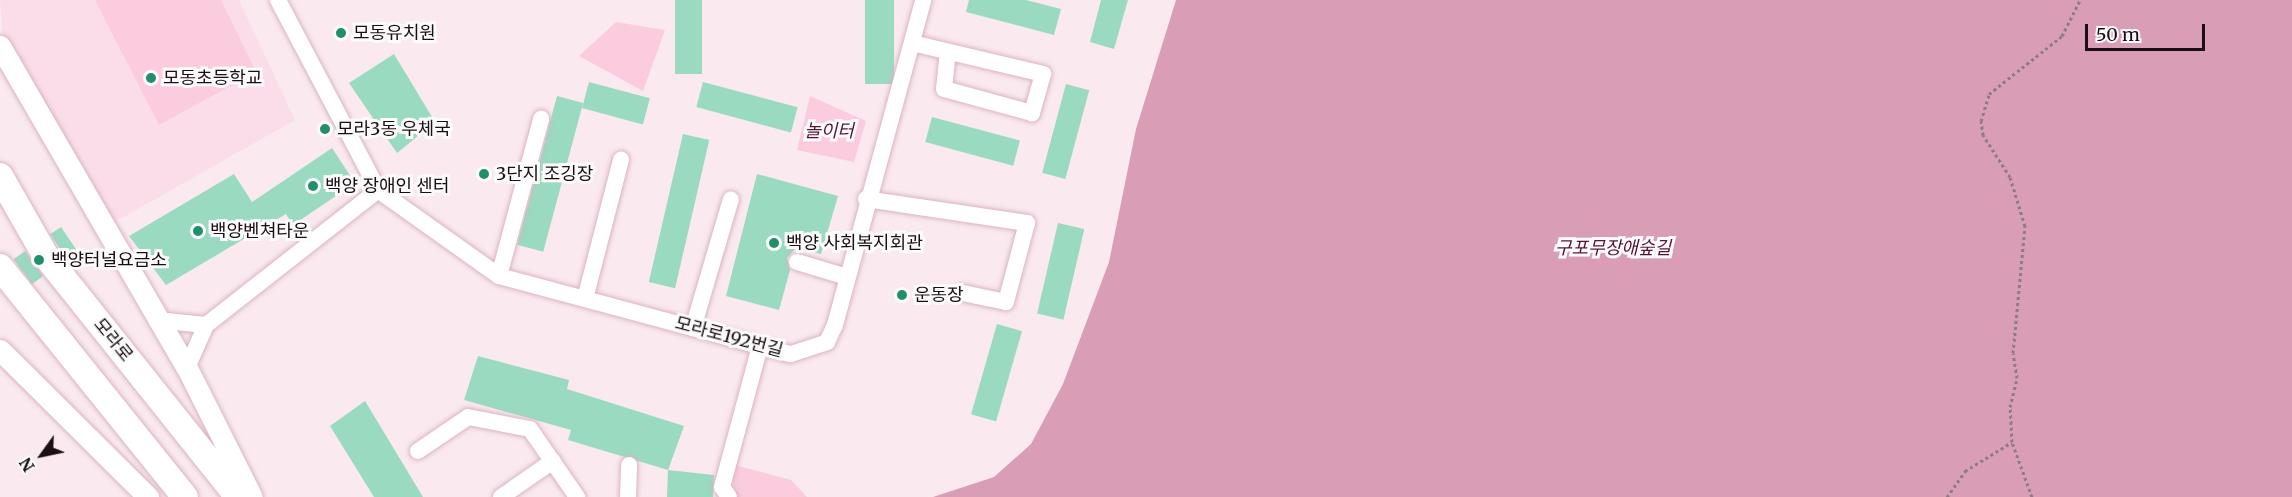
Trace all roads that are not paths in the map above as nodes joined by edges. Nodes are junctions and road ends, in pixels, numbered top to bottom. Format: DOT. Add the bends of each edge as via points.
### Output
graph roads {
  1 [pos="278,0"];
  2 [pos="923,0"];
  3 [pos="912,43"];
  4 [pos="0,46"];
  5 [pos="948,53"];
  6 [pos="541,119"];
  7 [pos="621,160"];
  8 [pos="0,176"];
  9 [pos="378,190"];
  10 [pos="730,199"];
  11 [pos="866,199"];
  12 [pos="797,262"];
  13 [pos="0,267"];
  14 [pos="499,276"];
  15 [pos="847,278"];
  16 [pos="962,293"];
  17 [pos="585,299"];
  18 [pos="156,320"];
  19 [pos="206,325"];
  20 [pos="693,328"];
  21 [pos="760,346"];
  22 [pos="0,350"];
  23 [pos="187,368"];
  24 [pos="418,451"];
  25 [pos="553,461"];
  26 [pos="629,465"];
  27 [pos="148,497"];
  28 [pos="185,497"];
  29 [pos="238,497"];
  30 [pos="252,497"];
  31 [pos="501,497"];
  32 [pos="577,497"];
  33 [pos="628,497"];
  34 [pos="729,497"];
  1 -- 9 [label="street, 모라로192번길"];
  2 -- 3 [label="street, 모라로192번길"];
  3 -- 5 [label="street"];
  3 -- 11 [label="street, 모라로192번길"];
  4 -- 18 [label="main road"];
  5 -- 5 [label="street" via="1043,74 1032,113 944,89"];
  6 -- 14 [label="street"];
  7 -- 17 [label="street"];
  8 -- 29 [label="highway, 모라로" via="45,255"];
  9 -- 14 [label="street, 모라로192번길"];
  9 -- 19 [label="street"];
  10 -- 20 [label="street"];
  11 -- 15 [label="street, 모라로192번길"];
  11 -- 16 [label="street" via="1027,223 1006,302"];
  12 -- 15 [label="street"];
  13 -- 28 [label="highway"];
  14 -- 17 [label="street, 모라로192번길"];
  15 -- 21 [label="street, 모라로192번길" via="827,342 791,354"];
  17 -- 20 [label="street, 모라로192번길"];
  18 -- 19 [label="street"];
  18 -- 23 [label="main road"];
  19 -- 23 [label="street"];
  20 -- 21 [label="street, 모라로192번길"];
  21 -- 34 [label="street" via="722,488"];
  22 -- 27 [label="main road"];
  23 -- 30 [label="main road"];
  24 -- 25 [label="street" via="468,417 530,429"];
  25 -- 31 [label="street"];
  25 -- 32 [label="street"];
  26 -- 33 [label="street"];
}
